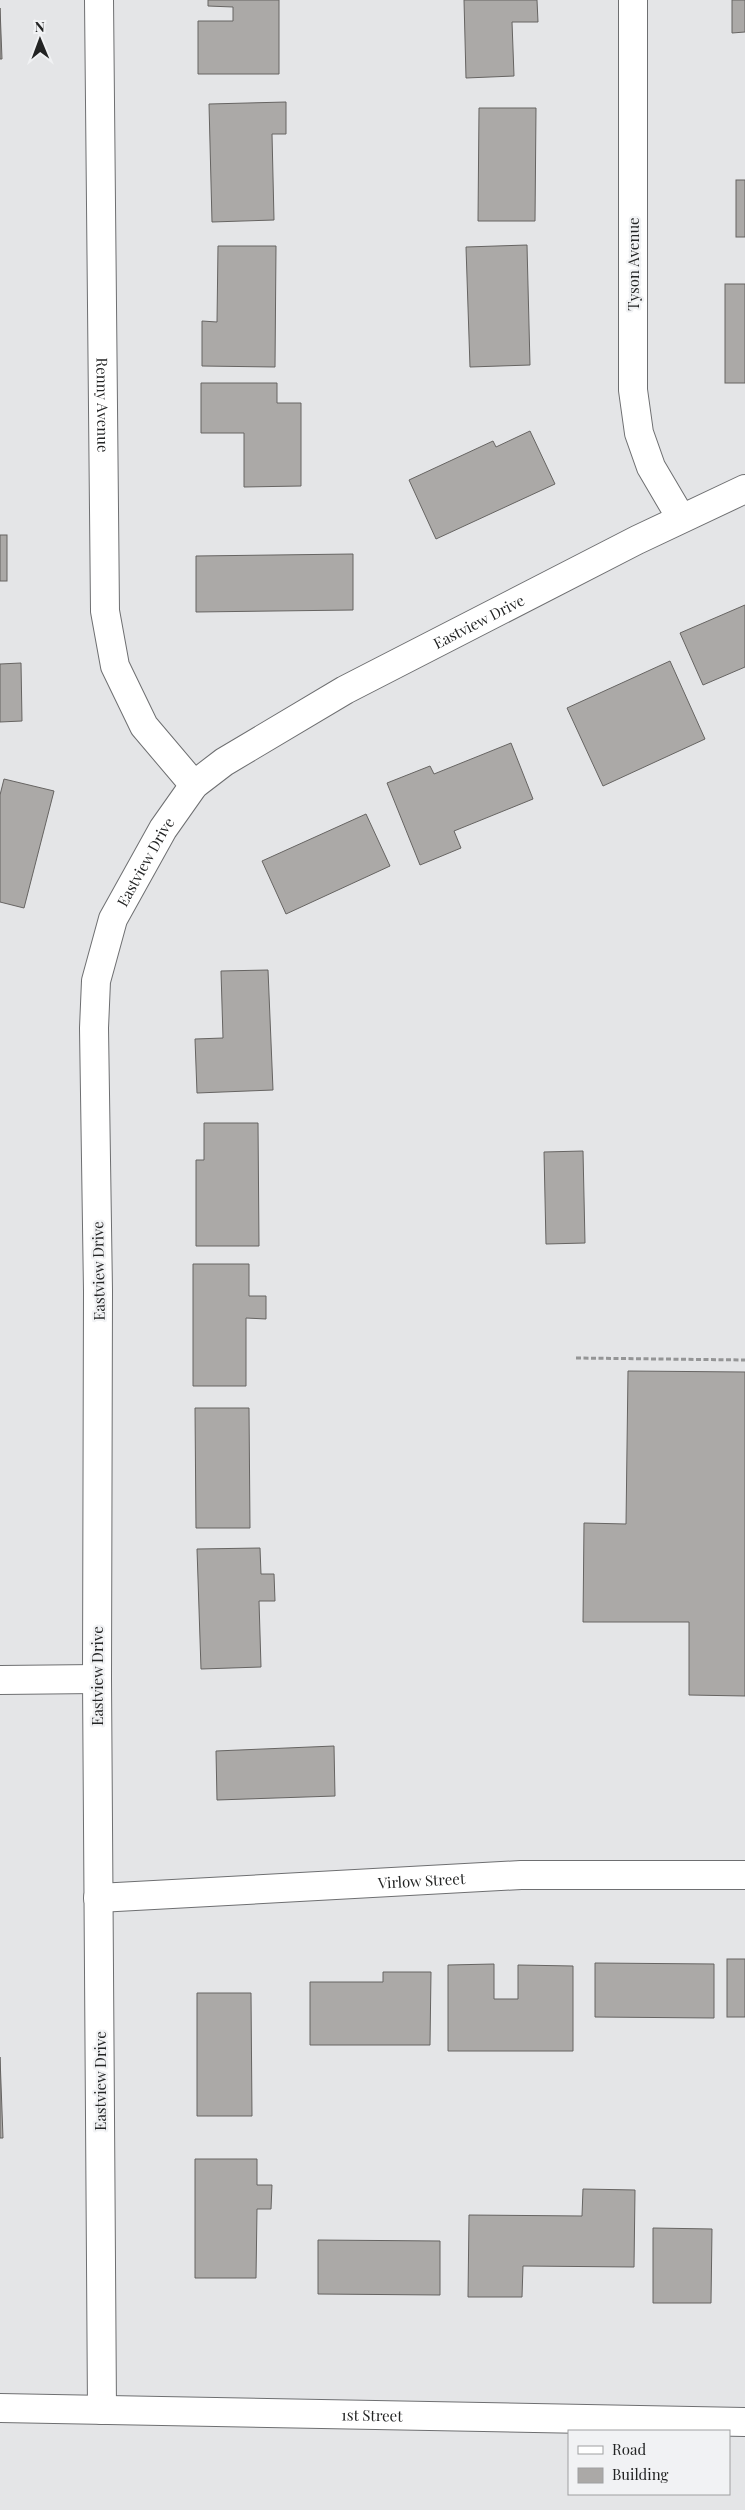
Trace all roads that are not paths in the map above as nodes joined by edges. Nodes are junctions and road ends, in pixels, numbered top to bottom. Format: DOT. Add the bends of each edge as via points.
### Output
graph roads {
  1 [pos="99,0"];
  2 [pos="633,0"];
  3 [pos="745,489"];
  4 [pos="681,518"];
  5 [pos="194,785"];
  6 [pos="97,1679"];
  7 [pos="0,1680"];
  8 [pos="745,1874"];
  9 [pos="98,1898"];
  10 [pos="0,2408"];
  11 [pos="102,2410"];
  12 [pos="745,2422"];
  1 -- 5 [label="street, Renny Avenue" via="106,611 115,666 144,726"];
  2 -- 4 [label="street, Tyson Avenue" via="633,390 639,433 651,467"];
  3 -- 4 [label="street, Eastview Drive"];
  4 -- 5 [label="street, Eastview Drive" via="345,690 224,762"];
  5 -- 6 [label="street, Eastview Drive" via="163,829 113,919 96,981"];
  6 -- 7 [label="street"];
  6 -- 9 [label="street, Eastview Drive"];
  8 -- 9 [label="street, Virlow Street" via="522,1875"];
  9 -- 11 [label="street, Eastview Drive"];
  10 -- 11 [label="street, 1st Street"];
  11 -- 12 [label="street, 1st Street"];
}
